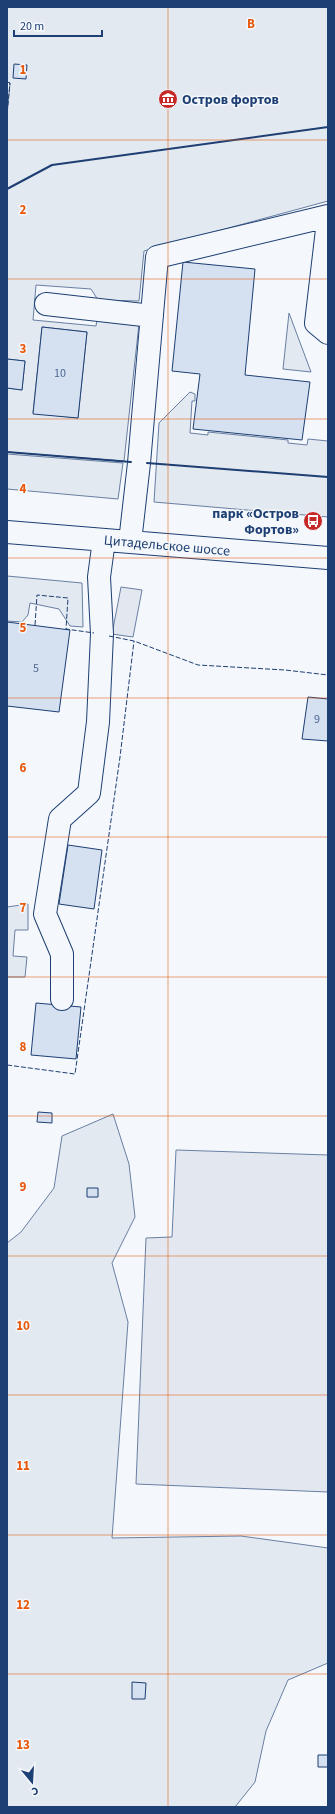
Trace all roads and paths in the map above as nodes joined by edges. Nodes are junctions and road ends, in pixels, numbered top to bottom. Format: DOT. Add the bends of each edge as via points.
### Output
graph roads {
  1 [pos="328,216"];
  2 [pos="328,221"];
  3 [pos="46,304"];
  4 [pos="152,316"];
  5 [pos="328,333"];
  6 [pos="7,532"];
  7 [pos="104,540"];
  8 [pos="130,542"];
  9 [pos="328,558"];
  10 [pos="62,998"];
  1 -- 4 [label="street" via="157,257"];
  2 -- 5 [label="street" via="316,322"];
  3 -- 4 [label="street"];
  4 -- 8 [label="street" via="140,463"];
  6 -- 7 [label="street, Цитадельское шоссе"];
  7 -- 8 [label="street, Цитадельское шоссе"];
  7 -- 10 [label="street" via="99,577 102,634 98,722 89,793 60,819 44,914 62,954"];
  8 -- 9 [label="street, Цитадельское шоссе"];
}
